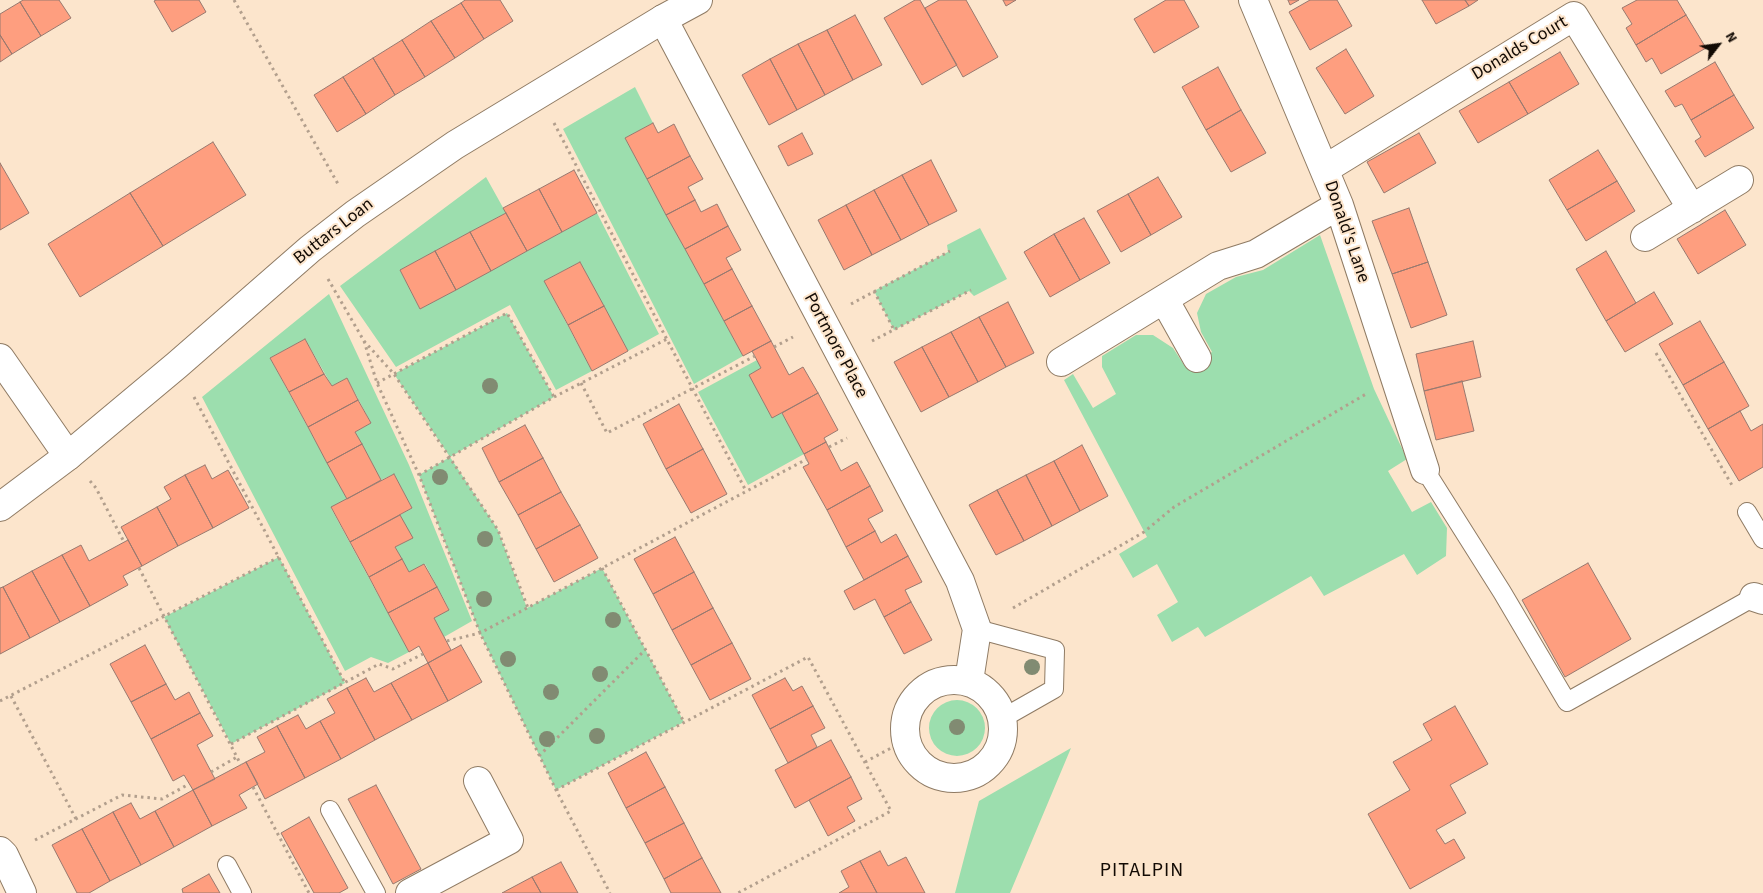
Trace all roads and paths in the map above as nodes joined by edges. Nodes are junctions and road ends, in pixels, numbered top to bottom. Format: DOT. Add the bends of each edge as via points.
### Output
graph roads {
  1 [pos="234,0"];
  2 [pos="698,0"];
  3 [pos="1253,0"];
  4 [pos="663,19"];
  5 [pos="539,94"];
  6 [pos="1324,168"];
  7 [pos="1740,180"];
  8 [pos="1339,205"];
  9 [pos="1692,208"];
  10 [pos="355,214"];
  11 [pos="1645,237"];
  12 [pos="310,249"];
  13 [pos="950,251"];
  14 [pos="971,290"];
  15 [pos="874,291"];
  16 [pos="1164,300"];
  17 [pos="822,321"];
  18 [pos="894,330"];
  19 [pos="667,338"];
  20 [pos="364,341"];
  21 [pos="1656,354"];
  22 [pos="755,356"];
  23 [pos="842,357"];
  24 [pos="0,358"];
  25 [pos="1197,358"];
  26 [pos="1061,362"];
  27 [pos="177,365"];
  28 [pos="394,374"];
  29 [pos="1394,378"];
  30 [pos="377,383"];
  31 [pos="581,383"];
  32 [pos="692,388"];
  33 [pos="554,397"];
  34 [pos="68,456"];
  35 [pos="450,457"];
  36 [pos="807,459"];
  37 [pos="1424,470"];
  38 [pos="419,475"];
  39 [pos="746,491"];
  40 [pos="0,507"];
  41 [pos="1747,512"];
  42 [pos="1763,539"];
  43 [pos="124,542"];
  44 [pos="279,558"];
  45 [pos="139,568"];
  46 [pos="602,568"];
  47 [pos="1758,599"];
  48 [pos="528,608"];
  49 [pos="164,616"];
  50 [pos="977,629"];
  51 [pos="480,633"];
  52 [pos="447,641"];
  53 [pos="645,650"];
  54 [pos="422,654"];
  55 [pos="969,681"];
  56 [pos="345,683"];
  57 [pos="11,696"];
  58 [pos="0,702"];
  59 [pos="1003,718"];
  60 [pos="684,722"];
  61 [pos="906,740"];
  62 [pos="231,744"];
  63 [pos="539,756"];
  64 [pos="237,757"];
  65 [pos="865,762"];
  66 [pos="241,765"];
  67 [pos="211,772"];
  68 [pos="478,780"];
  69 [pos="189,784"];
  70 [pos="253,787"];
  71 [pos="556,790"];
  72 [pos="330,810"];
  73 [pos="76,819"];
  74 [pos="2,853"];
  75 [pos="227,864"];
  76 [pos="22,893"];
  77 [pos="242,893"];
  78 [pos="308,893"];
  79 [pos="376,893"];
  80 [pos="410,893"];
  81 [pos="610,893"];
  82 [pos="738,893"];
  1 -- 10 [label="path"];
  2 -- 4 [label="street, Buttars Loan"];
  3 -- 6 [label="street, Donald's Lane"];
  4 -- 5 [label="street, Buttars Loan"];
  4 -- 17 [label="street, Portmore Place"];
  5 -- 10 [label="street, Buttars Loan" via="455,145"];
  5 -- 19 [label="path"];
  6 -- 8 [label="street, Donald's Lane"];
  6 -- 9 [label="street, Donalds Court" via="1574,16"];
  7 -- 9 [label="street"];
  8 -- 16 [label="street" via="1256,254 1218,266"];
  8 -- 29 [label="street, Donald's Lane"];
  9 -- 11 [label="street"];
  10 -- 12 [label="street, Buttars Loan"];
  12 -- 20 [label="path"];
  12 -- 27 [label="street, Buttars Loan"];
  13 -- 15 [label="path"];
  14 -- 18 [label="path"];
  15 -- 17 [label="path"];
  15 -- 18 [label="path"];
  16 -- 25 [label="street"];
  16 -- 26 [label="street"];
  17 -- 23 [label="street, Portmore Place"];
  18 -- 23 [label="path"];
  19 -- 31 [label="path"];
  19 -- 32 [label="path"];
  20 -- 28 [label="path"];
  20 -- 30 [label="path"];
  21 -- 41 [label="path"];
  22 -- 32 [label="path"];
  23 -- 50 [label="street, Portmore Place" via="960,582"];
  24 -- 34 [label="street"];
  27 -- 34 [label="street, Buttars Loan"];
  27 -- 44 [label="path"];
  28 -- 30 [label="path"];
  28 -- 33 [label="path" via="507,313"];
  28 -- 35 [label="path"];
  29 -- 37 [label="street, Donald's Lane"];
  29 -- 50 [label="path" via="1174,507 1144,532"];
  30 -- 38 [label="path"];
  31 -- 32 [label="path" via="607,433"];
  31 -- 33 [label="path"];
  32 -- 39 [label="path"];
  33 -- 35 [label="path"];
  34 -- 40 [label="street, Buttars Loan"];
  34 -- 43 [label="path" via="96,488"];
  35 -- 38 [label="path"];
  35 -- 48 [label="path" via="498,530"];
  36 -- 39 [label="path"];
  37 -- 47 [label="lane" via="1567,702"];
  38 -- 51 [label="path"];
  39 -- 46 [label="path"];
  41 -- 42 [label="lane"];
  44 -- 49 [label="path"];
  44 -- 56 [label="path"];
  45 -- 49 [label="path"];
  46 -- 48 [label="path"];
  46 -- 53 [label="path"];
  48 -- 51 [label="path"];
  49 -- 57 [label="path"];
  49 -- 62 [label="path"];
  50 -- 55 [label="street, Portmore Place"];
  50 -- 59 [label="lane" via="1055,650 1054,689"];
  51 -- 52 [label="path"];
  51 -- 63 [label="path"];
  53 -- 60 [label="path"];
  53 -- 63 [label="path"];
  54 -- 56 [label="path" via="393,669 379,664"];
  55 -- 59 [label="street" via="991,694"];
  55 -- 61 [label="street" via="943,680 921,692 906,714"];
  56 -- 62 [label="path"];
  57 -- 58 [label="path"];
  57 -- 73 [label="path"];
  59 -- 61 [label="street" via="1002,744 988,765 966,777 940,776 925,767 918,762"];
  60 -- 65 [label="path" via="808,658"];
  60 -- 71 [label="path"];
  61 -- 65 [label="path"];
  62 -- 64 [label="path"];
  63 -- 71 [label="path"];
  64 -- 66 [label="path"];
  64 -- 67 [label="path"];
  65 -- 82 [label="path" via="891,811"];
  68 -- 80 [label="street" via="509,840"];
  69 -- 73 [label="path" via="162,799 122,795"];
  70 -- 78 [label="path"];
  71 -- 81 [label="path"];
  72 -- 79 [label="lane"];
  73 -- 74 [label="path"];
  74 -- 76 [label="street"];
  75 -- 77 [label="lane"];
}
